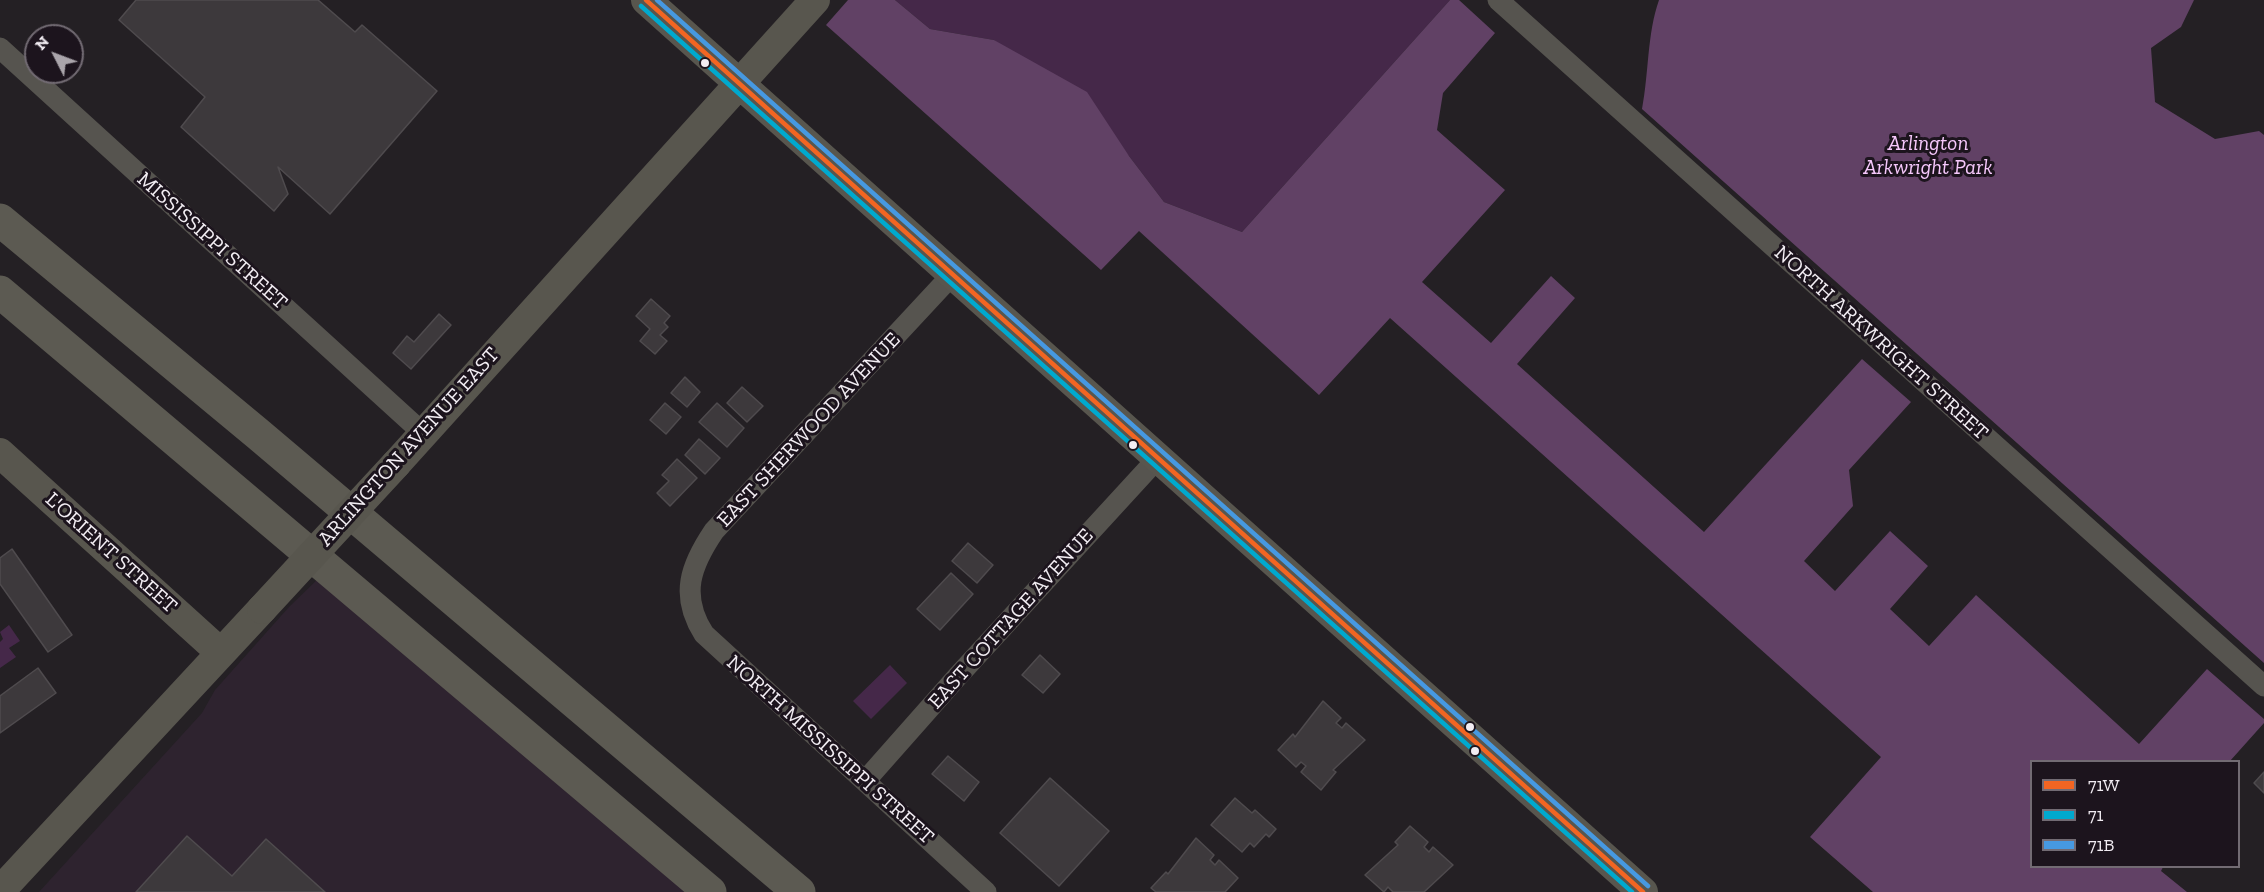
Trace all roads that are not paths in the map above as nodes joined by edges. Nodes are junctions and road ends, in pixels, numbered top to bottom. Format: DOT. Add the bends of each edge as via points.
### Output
graph roads {
  1 [pos="646,0"];
  2 [pos="815,0"];
  3 [pos="1498,0"];
  4 [pos="0,48"];
  5 [pos="741,85"];
  6 [pos="0,220"];
  7 [pos="952,275"];
  8 [pos="0,292"];
  9 [pos="424,434"];
  10 [pos="0,453"];
  11 [pos="1157,459"];
  12 [pos="690,596"];
  13 [pos="221,653"];
  14 [pos="2264,686"];
  15 [pos="866,781"];
  16 [pos="4,878"];
  17 [pos="710,892"];
  18 [pos="799,892"];
  19 [pos="986,892"];
  20 [pos="1643,892"];
  1 -- 5 [label="street"];
  2 -- 5 [label="street, ARLINGTON AVENUE EAST"];
  3 -- 14 [label="street, NORTH ARKWRIGHT STREET"];
  4 -- 9 [label="street, MISSISSIPPI STREET"];
  5 -- 7 [label="street"];
  5 -- 9 [label="street, ARLINGTON AVENUE EAST"];
  6 -- 18 [label="highway"];
  7 -- 11 [label="street"];
  7 -- 12 [label="street, EAST SHERWOOD AVENUE" via="714,531 694,564"];
  8 -- 17 [label="highway"];
  9 -- 13 [label="street, ARLINGTON AVENUE EAST, bridge"];
  10 -- 13 [label="street, L'ORIENT STREET"];
  11 -- 15 [label="street, EAST COTTAGE AVENUE"];
  11 -- 20 [label="street"];
  12 -- 15 [label="street, NORTH MISSISSIPPI STREET" via="704,634"];
  13 -- 16 [label="street, ARLINGTON AVENUE EAST"];
  15 -- 19 [label="street, NORTH MISSISSIPPI STREET"];
}
